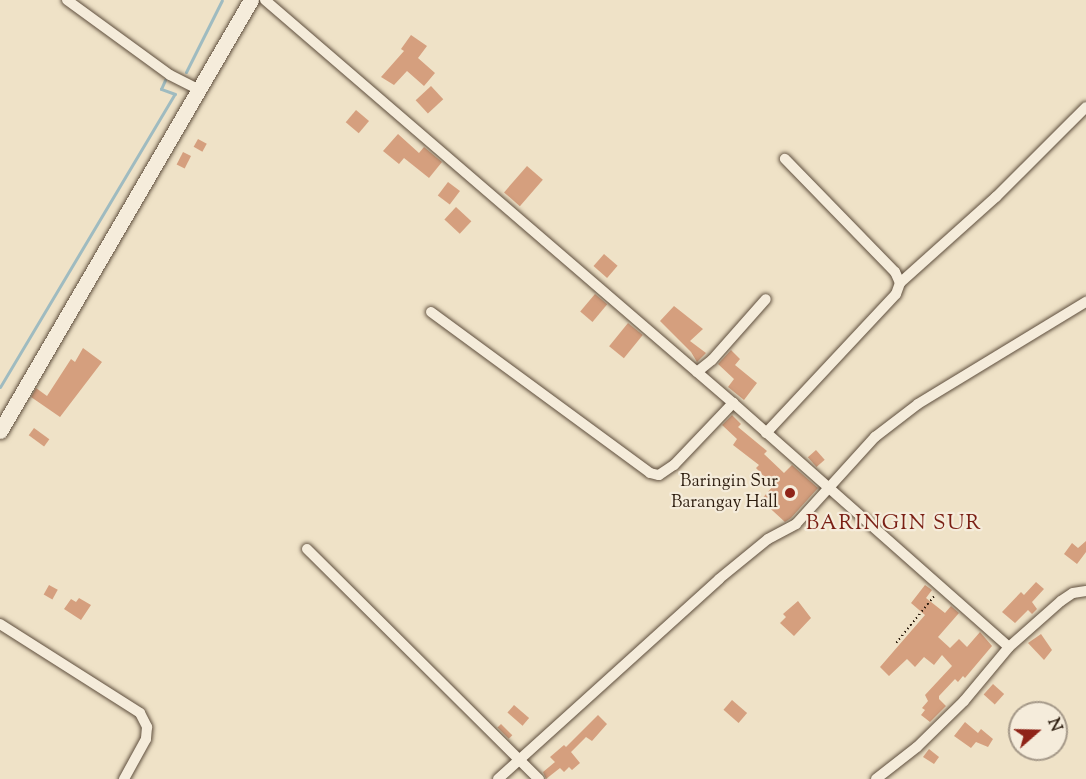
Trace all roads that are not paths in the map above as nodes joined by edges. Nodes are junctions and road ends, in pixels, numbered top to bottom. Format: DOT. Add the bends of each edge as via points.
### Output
graph roads {
  1 [pos="67,0"];
  2 [pos="251,0"];
  3 [pos="265,0"];
  4 [pos="198,90"];
  5 [pos="1086,107"];
  6 [pos="785,159"];
  7 [pos="900,283"];
  8 [pos="766,299"];
  9 [pos="1086,302"];
  10 [pos="431,312"];
  11 [pos="697,372"];
  12 [pos="733,403"];
  13 [pos="0,431"];
  14 [pos="766,433"];
  15 [pos="827,487"];
  16 [pos="307,549"];
  17 [pos="1086,591"];
  18 [pos="0,624"];
  19 [pos="1009,647"];
  20 [pos="519,761"];
  21 [pos="124,779"];
  22 [pos="498,779"];
  23 [pos="539,779"];
  24 [pos="876,779"];
  1 -- 4 [label="street" via="170,75"];
  2 -- 4 [label="street"];
  3 -- 11 [label="street"];
  4 -- 13 [label="street"];
  5 -- 7 [label="street"];
  6 -- 7 [label="street" via="895,272"];
  7 -- 14 [label="street" via="896,294"];
  8 -- 11 [label="street"];
  9 -- 15 [label="street" via="918,404 875,437"];
  10 -- 12 [label="street" via="650,473 659,475 674,465"];
  11 -- 12 [label="street"];
  12 -- 14 [label="street"];
  14 -- 15 [label="street"];
  15 -- 19 [label="street"];
  15 -- 20 [label="street" via="796,524 768,539 719,579"];
  16 -- 20 [label="street"];
  17 -- 19 [label="street" via="1073,593"];
  18 -- 21 [label="street" via="140,713 147,727 146,739"];
  19 -- 24 [label="street" via="964,701 917,747"];
  20 -- 22 [label="street"];
  20 -- 23 [label="street"];
}
